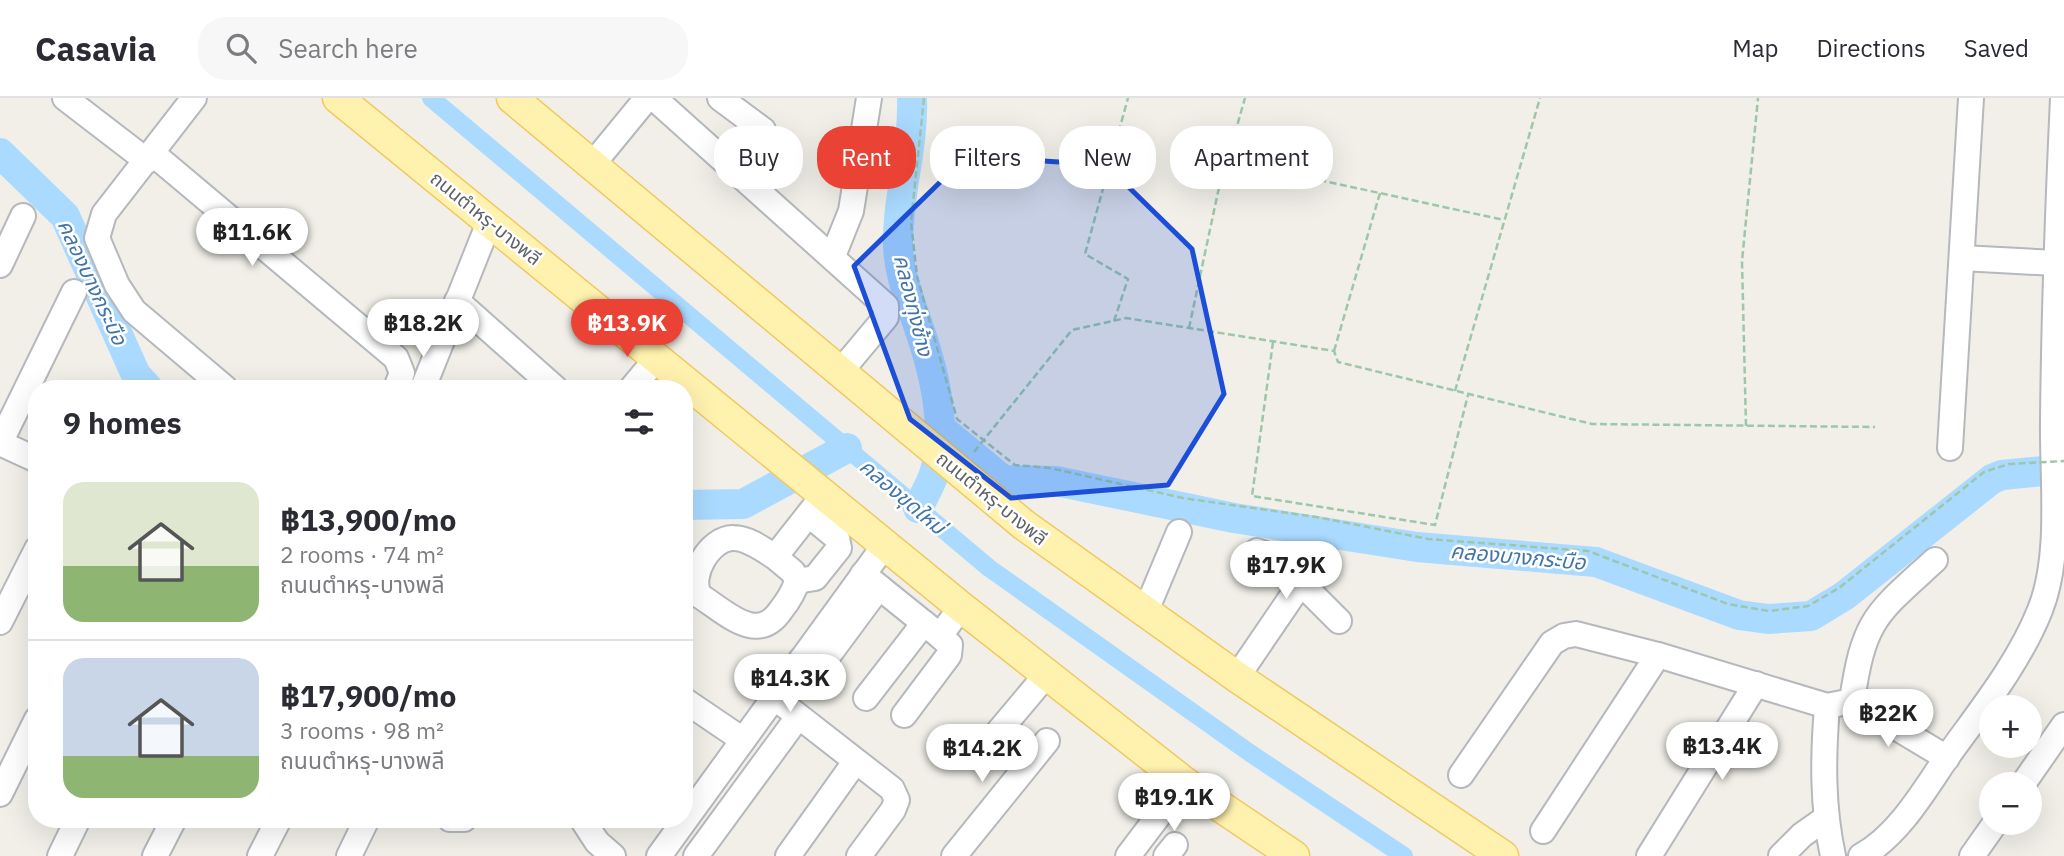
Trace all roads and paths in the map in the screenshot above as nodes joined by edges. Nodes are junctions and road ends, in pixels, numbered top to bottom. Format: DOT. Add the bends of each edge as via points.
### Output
graph roads {
  1 [pos="65,98"];
  2 [pos="338,98"];
  3 [pos="647,98"];
  4 [pos="654,98"];
  5 [pos="720,98"];
  6 [pos="869,98"];
  7 [pos="924,98"];
  8 [pos="1128,98"];
  9 [pos="1244,98"];
  10 [pos="1540,98"];
  11 [pos="1758,98"];
  12 [pos="1971,98"];
  13 [pos="2063,98"];
  14 [pos="198,100"];
  15 [pos="517,100"];
  16 [pos="758,126"];
  17 [pos="1236,126"];
  18 [pos="149,157"];
  19 [pos="592,164"];
  20 [pos="1333,183"];
  21 [pos="1220,189"];
  22 [pos="1380,193"];
  23 [pos="23,216"];
  24 [pos="489,220"];
  25 [pos="1505,220"];
  26 [pos="2060,228"];
  27 [pos="833,256"];
  28 [pos="1962,258"];
  29 [pos="2055,263"];
  30 [pos="0,265"];
  31 [pos="74,292"];
  32 [pos="457,301"];
  33 [pos="1114,321"];
  34 [pos="1189,328"];
  35 [pos="1273,342"];
  36 [pos="1334,351"];
  37 [pos="657,358"];
  38 [pos="840,372"];
  39 [pos="31,380"];
  40 [pos="216,380"];
  41 [pos="399,380"];
  42 [pos="426,380"];
  43 [pos="546,380"];
  44 [pos="639,380"];
  45 [pos="684,380"];
  46 [pos="28,386"];
  47 [pos="693,388"];
  48 [pos="1455,391"];
  49 [pos="1468,395"];
  50 [pos="1746,426"];
  51 [pos="1875,427"];
  52 [pos="0,443"];
  53 [pos="1950,448"];
  54 [pos="28,456"];
  55 [pos="2064,461"];
  56 [pos="958,471"];
  57 [pos="818,502"];
  58 [pos="1180,532"];
  59 [pos="884,546"];
  60 [pos="1257,551"];
  61 [pos="2058,556"];
  62 [pos="775,557"];
  63 [pos="1935,560"];
  64 [pos="28,567"];
  65 [pos="797,580"];
  66 [pos="871,581"];
  67 [pos="1301,583"];
  68 [pos="961,607"];
  69 [pos="1145,613"];
  70 [pos="1339,621"];
  71 [pos="0,622"];
  72 [pos="932,629"];
  73 [pos="1658,655"];
  74 [pos="1047,674"];
  75 [pos="1237,677"];
  76 [pos="1756,684"];
  77 [pos="774,697"];
  78 [pos="866,698"];
  79 [pos="1852,701"];
  80 [pos="1827,706"];
  81 [pos="693,707"];
  82 [pos="904,715"];
  83 [pos="798,717"];
  84 [pos="2064,725"];
  85 [pos="28,737"];
  86 [pos="994,737"];
  87 [pos="743,740"];
  88 [pos="1047,741"];
  89 [pos="1947,758"];
  90 [pos="855,762"];
  91 [pos="2031,772"];
  92 [pos="1461,775"];
  93 [pos="1184,782"];
  94 [pos="0,794"];
  95 [pos="693,807"];
  96 [pos="1826,818"];
  97 [pos="74,828"];
  98 [pos="169,828"];
  99 [pos="274,828"];
  100 [pos="363,828"];
  101 [pos="588,828"];
  102 [pos="678,828"];
  103 [pos="1543,831"];
  104 [pos="1987,835"];
  105 [pos="60,856"];
  106 [pos="155,856"];
  107 [pos="260,856"];
  108 [pos="349,856"];
  109 [pos="613,856"];
  110 [pos="659,856"];
  111 [pos="696,856"];
  112 [pos="788,856"];
  113 [pos="859,856"];
  114 [pos="954,856"];
  115 [pos="1128,856"];
  116 [pos="1294,856"];
  117 [pos="1503,856"];
  118 [pos="1649,856"];
  119 [pos="1782,856"];
  120 [pos="1833,856"];
  121 [pos="1861,856"];
  122 [pos="1972,856"];
  1 -- 18 [label="street"];
  2 -- 24 [label="main road, ถนนตำหรุ-บางพลี"];
  3 -- 19 [label="street"];
  4 -- 27 [label="street"];
  5 -- 16 [label="street"];
  6 -- 27 [label="street" via="853,201"];
  7 -- 55 [label="path, bridge" via="911,222 917,276 957,419 1015,465 1428,538 1588,551 1728,604 1769,611 1808,606 1839,587 1984,472 2009,464"];
  8 -- 33 [label="path" via="1085,254 1128,279"];
  9 -- 17 [label="path"];
  10 -- 25 [label="path"];
  11 -- 50 [label="path" via="1742,261"];
  12 -- 28 [label="street"];
  13 -- 26 [label="street"];
  14 -- 18 [label="street"];
  15 -- 19 [label="main road, ถนนตำหรุ-บางพลี"];
  18 -- 40 [label="street" via="104,214 97,238 134,311"];
  18 -- 41 [label="street" via="396,358 401,364"];
  19 -- 38 [label="main road, ถนนตำหรุ-บางพลี"];
  20 -- 22 [label="path"];
  21 -- 34 [label="path"];
  22 -- 25 [label="path"];
  22 -- 36 [label="path"];
  23 -- 30 [label="street"];
  24 -- 32 [label="street"];
  24 -- 37 [label="main road, ถนนตำหรุ-บางพลี"];
  25 -- 48 [label="path"];
  26 -- 29 [label="street"];
  27 -- 38 [label="street" via="880,297 887,312"];
  28 -- 29 [label="street"];
  28 -- 53 [label="street"];
  29 -- 61 [label="street" via="2052,506"];
  31 -- 39 [label="street"];
  32 -- 42 [label="street"];
  32 -- 43 [label="street"];
  33 -- 34 [label="path" via="1126,318"];
  33 -- 56 [label="path" via="1072,330"];
  34 -- 35 [label="path"];
  35 -- 36 [label="path"];
  35 -- 49 [label="path" via="1252,496 1435,524"];
  36 -- 48 [label="path" via="1338,362"];
  37 -- 44 [label="street"];
  37 -- 45 [label="main road, ถนนตำหรุ-บางพลี"];
  38 -- 56 [label="main road, ถนนตำหรุ-บางพลี"];
  46 -- 52 [label="street"];
  47 -- 57 [label="main road, ถนนตำหรุ-บางพลี" via="750,435"];
  48 -- 49 [label="path"];
  49 -- 50 [label="path" via="1592,424"];
  50 -- 51 [label="path"];
  52 -- 54 [label="street"];
  56 -- 69 [label="main road, ถนนตำหรุ-บางพลี"];
  57 -- 59 [label="main road, ถนนตำหรุ-บางพลี"];
  57 -- 62 [label="street"];
  57 -- 65 [label="street" via="839,548 815,578"];
  58 -- 69 [label="street"];
  59 -- 66 [label="street"];
  59 -- 68 [label="main road, ถนนตำหรุ-บางพลี"];
  60 -- 67 [label="street" via="1300,567"];
  61 -- 89 [label="street" via="2026,639"];
  62 -- 65 [label="street"];
  62 -- 65 [label="street" via="742,539 724,540 697,571 696,590 729,614 760,628 772,623"];
  63 -- 79 [label="street" via="1870,624"];
  64 -- 71 [label="street"];
  66 -- 72 [label="street"];
  66 -- 77 [label="street"];
  67 -- 70 [label="street"];
  67 -- 75 [label="street"];
  68 -- 72 [label="street"];
  68 -- 74 [label="main road, ถนนตำหรุ-บางพลี"];
  69 -- 75 [label="main road, ถนนตำหรุ-บางพลี"];
  72 -- 78 [label="street"];
  72 -- 82 [label="street" via="950,645 949,655"];
  73 -- 76 [label="street"];
  73 -- 92 [label="street" via="1576,634 1552,643"];
  73 -- 103 [label="street"];
  74 -- 86 [label="street"];
  74 -- 93 [label="main road, ถนนตำหรุ-บางพลี"];
  75 -- 117 [label="main road, ถนนตำหรุ-บางพลี"];
  76 -- 80 [label="street"];
  76 -- 118 [label="street"];
  77 -- 83 [label="street"];
  77 -- 87 [label="street"];
  79 -- 80 [label="street"];
  79 -- 89 [label="street"];
  80 -- 96 [label="street" via="1822,766"];
  81 -- 87 [label="street"];
  83 -- 90 [label="street"];
  83 -- 111 [label="street"];
  84 -- 91 [label="street"];
  85 -- 94 [label="street"];
  87 -- 95 [label="street"];
  88 -- 114 [label="street"];
  89 -- 121 [label="street" via="1910,810"];
  90 -- 112 [label="street"];
  90 -- 113 [label="street" via="892,789 897,800"];
  93 -- 115 [label="street"];
  93 -- 116 [label="main road, ถนนตำหรุ-บางพลี"];
  96 -- 119 [label="street"];
  96 -- 120 [label="street"];
  97 -- 105 [label="street"];
  98 -- 106 [label="street"];
  99 -- 107 [label="street"];
  100 -- 108 [label="street"];
  101 -- 109 [label="street"];
  102 -- 110 [label="street"];
  104 -- 122 [label="street"];
}
